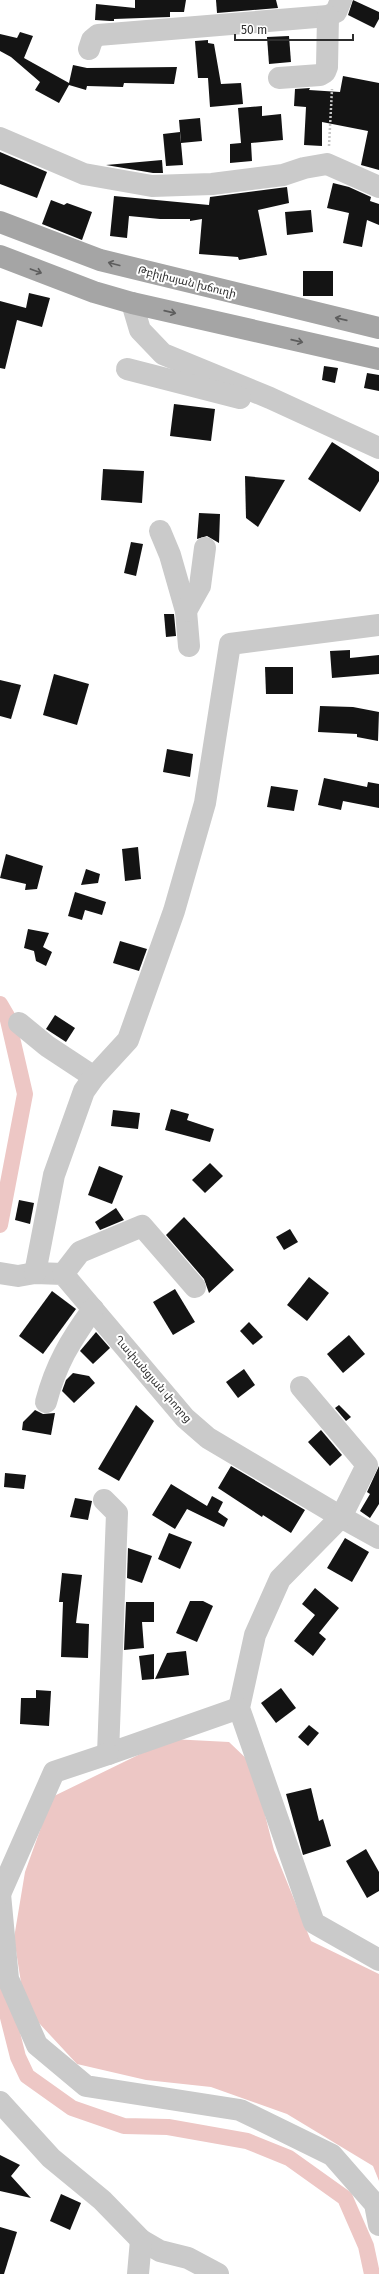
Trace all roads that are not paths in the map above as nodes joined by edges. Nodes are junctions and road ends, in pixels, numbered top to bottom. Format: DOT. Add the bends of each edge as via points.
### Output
graph roads {
  1 [pos="334,8"];
  2 [pos="89,49"];
  3 [pos="279,78"];
  4 [pos="0,138"];
  5 [pos="379,186"];
  6 [pos="0,222"];
  7 [pos="0,256"];
  8 [pos="132,303"];
  9 [pos="379,328"];
  10 [pos="379,359"];
  11 [pos="127,369"];
  12 [pos="260,394"];
  13 [pos="379,448"];
  14 [pos="160,531"];
  15 [pos="205,548"];
  16 [pos="186,611"];
  17 [pos="379,625"];
  18 [pos="189,646"];
  19 [pos="19,1024"];
  20 [pos="94,1077"];
  21 [pos="18,1274"];
  22 [pos="63,1274"];
  23 [pos="195,1287"];
  24 [pos="93,1309"];
  25 [pos="301,1387"];
  26 [pos="46,1402"];
  27 [pos="104,1500"];
  28 [pos="340,1517"];
  29 [pos="379,1538"];
  30 [pos="239,1708"];
  31 [pos="108,1754"];
  32 [pos="0,1894"];
  33 [pos="379,1960"];
  34 [pos="0,2102"];
  35 [pos="379,2225"];
  36 [pos="141,2240"];
  37 [pos="138,2274"];
  38 [pos="218,2274"];
  1 -- 2 [label="street" via="98,35 92,40"];
  1 -- 3 [label="street" via="327,67 324,72 320,75"];
  4 -- 5 [label="street" via="84,174 152,186 212,184 283,176 304,168 327,164"];
  9 -- 6 [label="main road, Թբիլիսյան խճուղի, one-way" via="100,260"];
  7 -- 8 [label="main road, one-way" via="94,292"];
  8 -- 10 [label="main road, one-way"];
  8 -- 12 [label="street" via="140,330 163,354"];
  11 -- 12 [label="street" via="243,398"];
  12 -- 13 [label="street"];
  14 -- 16 [label="street" via="170,555"];
  15 -- 16 [label="street" via="200,586"];
  16 -- 18 [label="street"];
  17 -- 20 [label="street" via="230,644 205,803 174,911 128,1040"];
  19 -- 20 [label="street"];
  20 -- 21 [label="street" via="84,1091"];
  21 -- 22 [label="street"];
  22 -- 23 [label="street" via="80,1252 142,1226"];
  22 -- 24 [label="street, Ղափանցյան փողոց"];
  24 -- 26 [label="street" via="67,1346 52,1379"];
  24 -- 28 [label="street, Ղափանցյան փողոց" via="190,1423 208,1438"];
  25 -- 28 [label="street" via="367,1465"];
  27 -- 31 [label="street" via="117,1513"];
  28 -- 29 [label="street, Ղափանցյան փողոց"];
  28 -- 30 [label="street" via="280,1579 255,1635"];
  30 -- 31 [label="street"];
  30 -- 33 [label="street" via="314,1923"];
  31 -- 32 [label="street" via="54,1772"];
  32 -- 35 [label="street" via="8,1980 37,2045 86,2086 240,2110 332,2155 375,2204"];
  34 -- 36 [label="street" via="52,2158 102,2200"];
  36 -- 37 [label="street"];
  36 -- 38 [label="street" via="160,2251 188,2258"];
}
